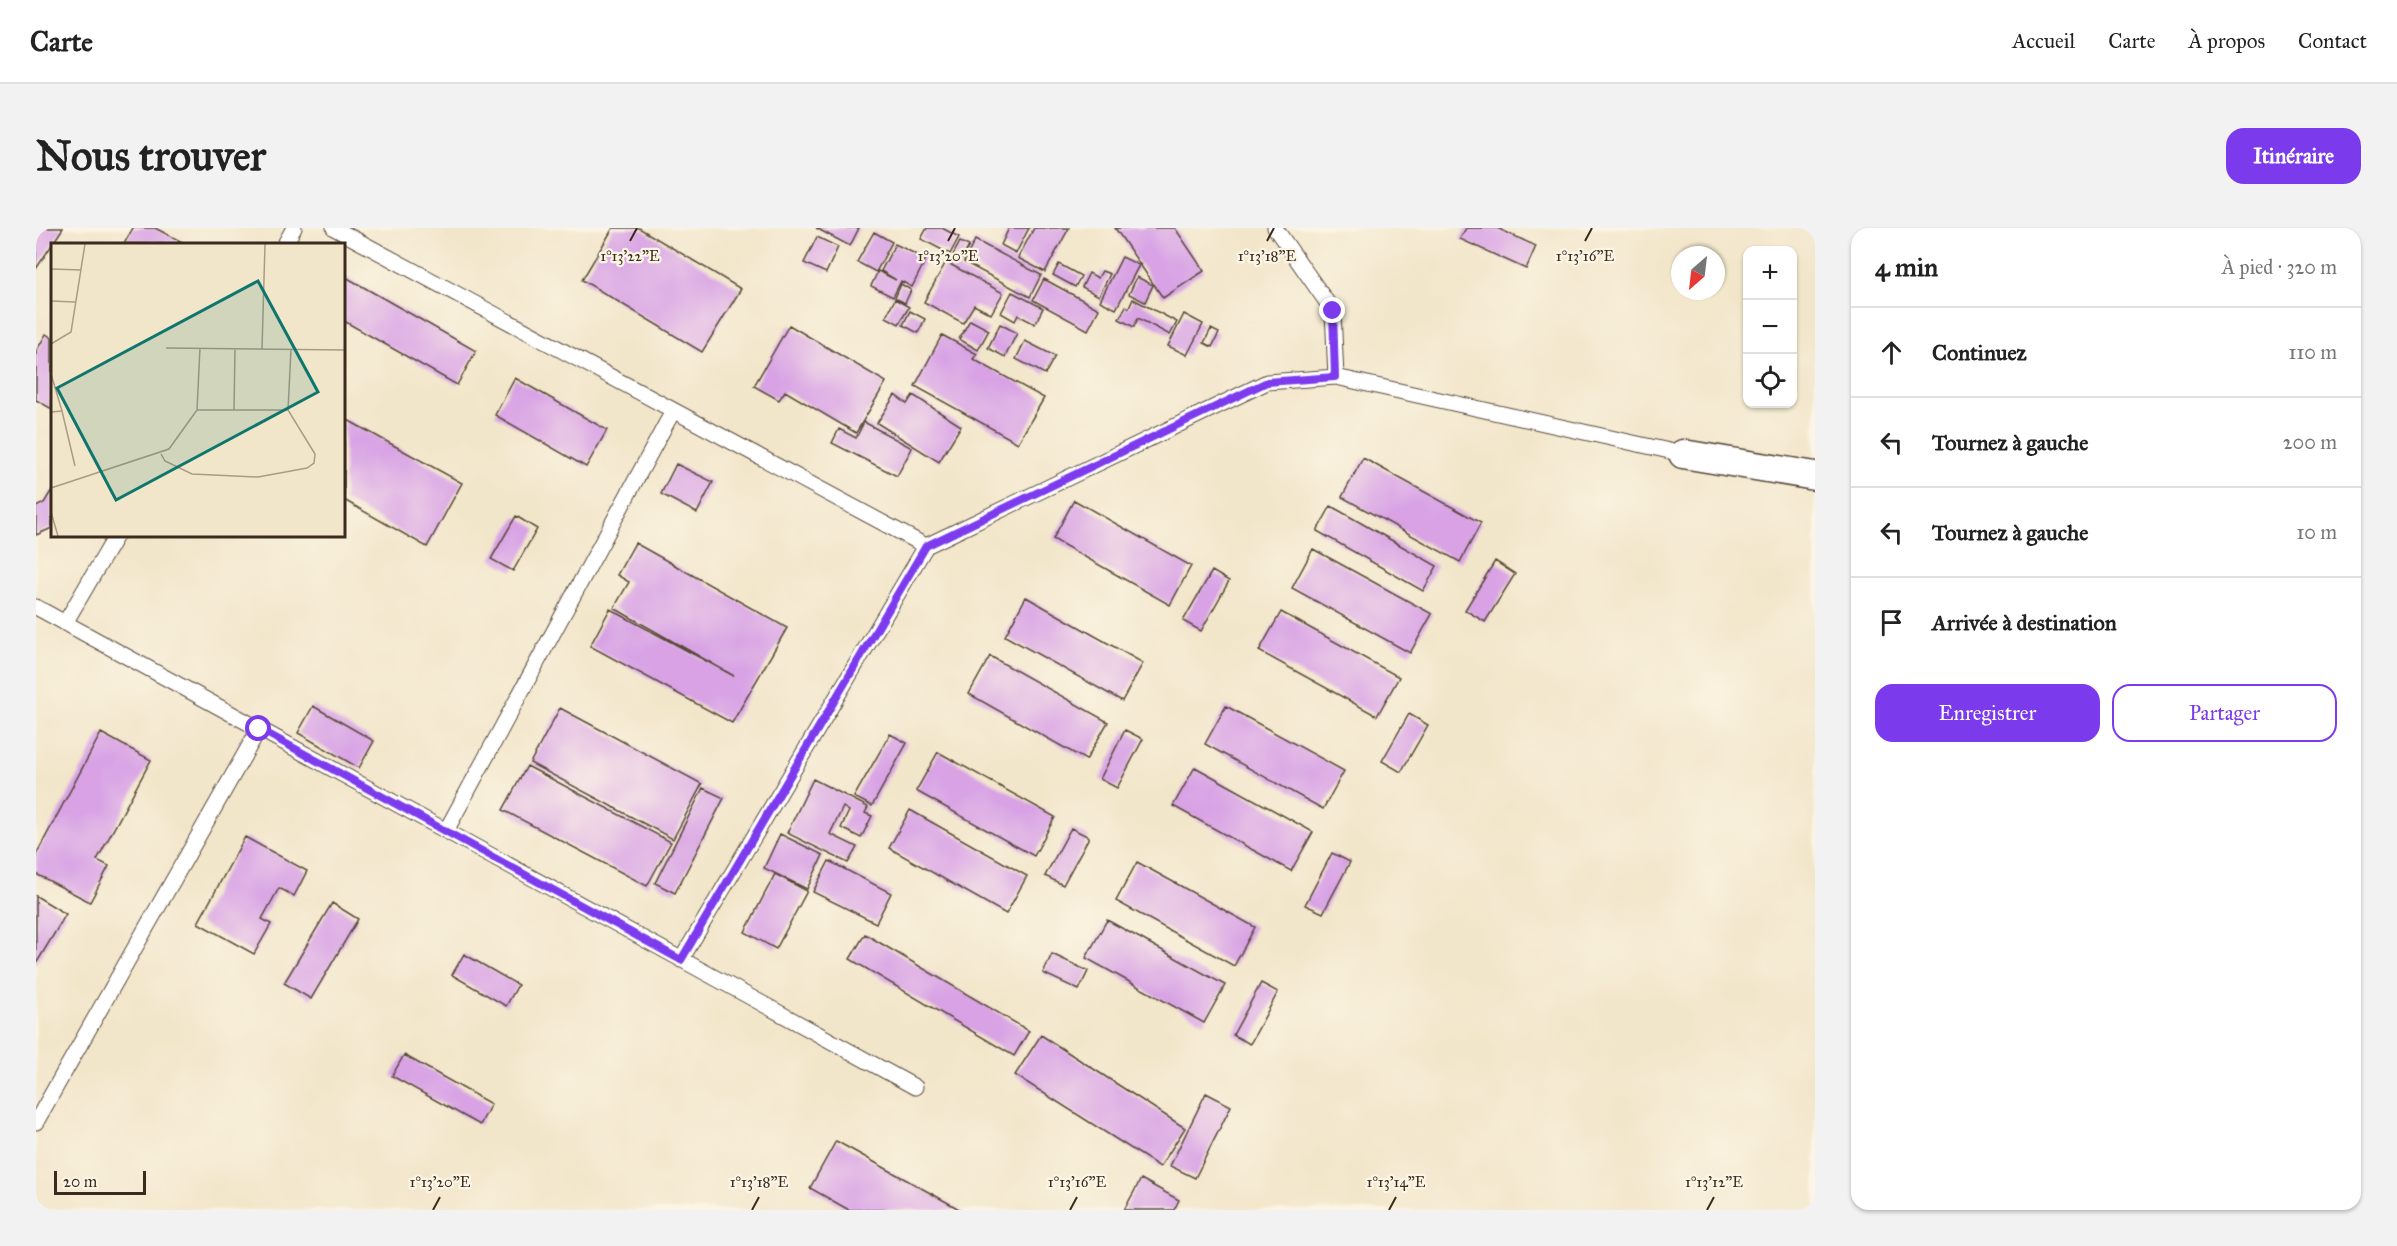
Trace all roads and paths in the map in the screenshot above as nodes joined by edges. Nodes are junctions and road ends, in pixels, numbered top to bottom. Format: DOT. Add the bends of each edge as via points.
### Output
graph roads {
  1 [pos="294,228"];
  2 [pos="334,228"];
  3 [pos="1275,228"];
  4 [pos="286,243"];
  5 [pos="1335,377"];
  6 [pos="673,411"];
  7 [pos="1683,454"];
  8 [pos="1815,476"];
  9 [pos="115,537"];
  10 [pos="926,546"];
  11 [pos="36,607"];
  12 [pos="65,623"];
  13 [pos="259,729"];
  14 [pos="446,831"];
  15 [pos="681,960"];
  16 [pos="915,1087"];
  17 [pos="36,1122"];
  1 -- 4 [label="lane"];
  2 -- 6 [label="lane"];
  3 -- 5 [label="lane" via="1333,311"];
  5 -- 7 [label="lane"];
  5 -- 10 [label="lane" via="1267,382"];
  6 -- 10 [label="lane"];
  6 -- 14 [label="lane"];
  7 -- 8 [label="street"];
  9 -- 12 [label="lane"];
  10 -- 15 [label="lane"];
  11 -- 12 [label="lane"];
  12 -- 13 [label="lane"];
  13 -- 14 [label="lane"];
  13 -- 17 [label="lane"];
  14 -- 15 [label="lane"];
  15 -- 16 [label="lane"];
}
